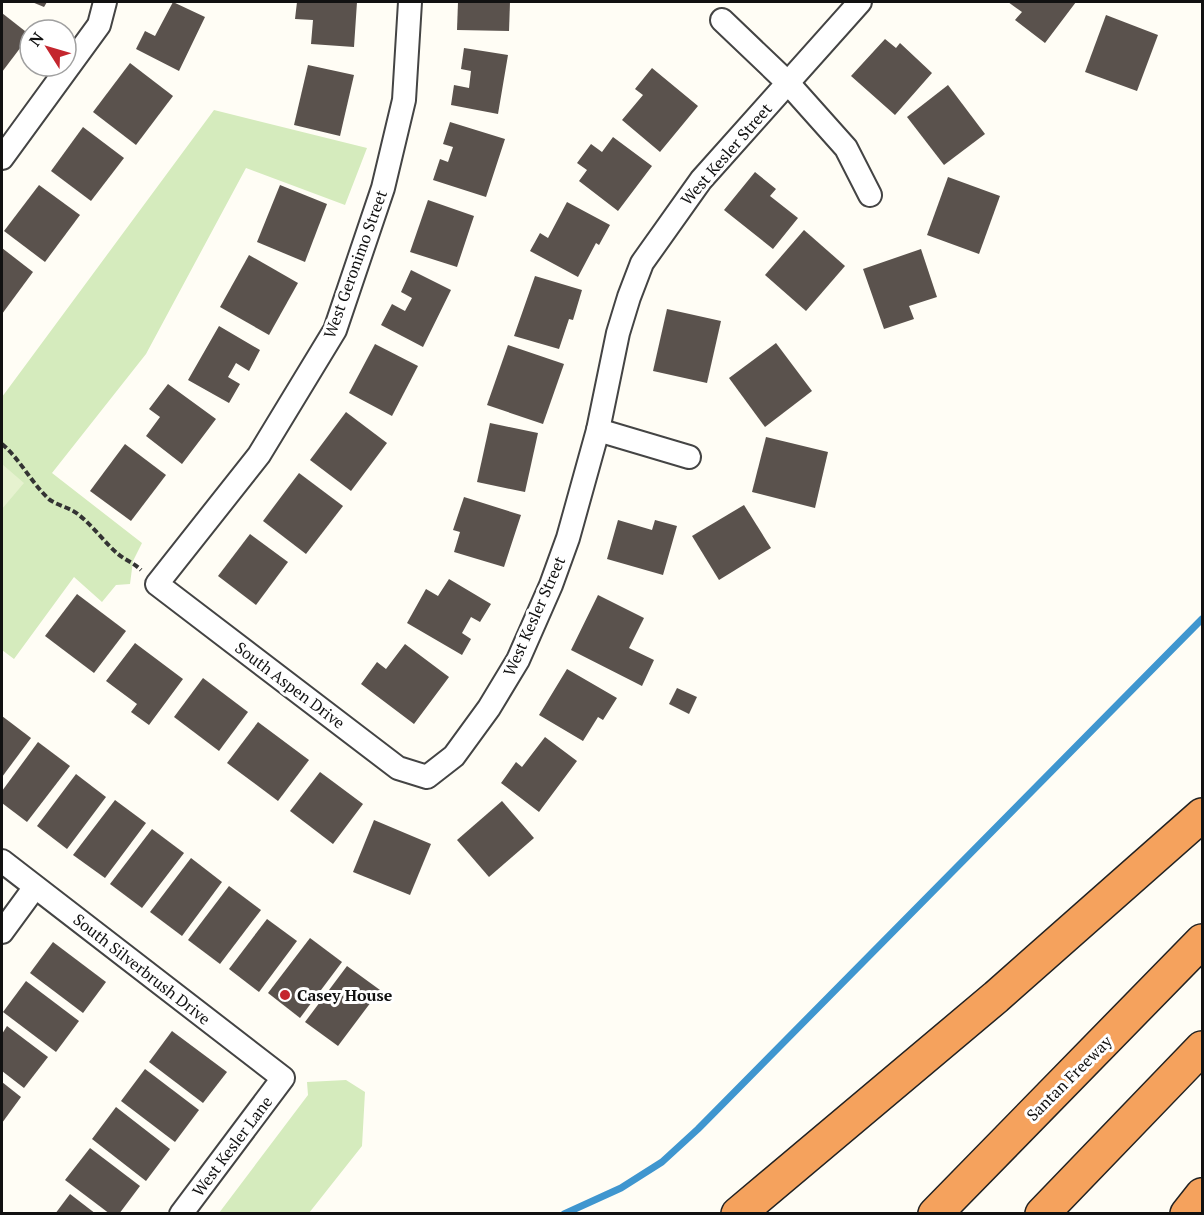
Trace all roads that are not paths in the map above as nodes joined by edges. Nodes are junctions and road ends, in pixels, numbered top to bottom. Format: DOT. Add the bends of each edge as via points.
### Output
graph roads {
  1 [pos="105,2"];
  2 [pos="410,2"];
  3 [pos="860,2"];
  4 [pos="722,20"];
  5 [pos="788,83"];
  6 [pos="2,158"];
  7 [pos="870,195"];
  8 [pos="598,430"];
  9 [pos="689,457"];
  10 [pos="157,584"];
  11 [pos="427,777"];
  12 [pos="1203,815"];
  13 [pos="2,861"];
  14 [pos="35,887"];
  15 [pos="2,932"];
  16 [pos="1203,941"];
  17 [pos="1203,1048"];
  18 [pos="283,1078"];
  19 [pos="1203,1196"];
  20 [pos="181,1214"];
  21 [pos="738,1214"];
  22 [pos="935,1214"];
  23 [pos="1042,1214"];
  24 [pos="1187,1214"];
  1 -- 6 [label="street" via="99,25"];
  2 -- 10 [label="street, West Geronimo Street" via="404,100 383,188 335,330 259,455"];
  3 -- 5 [label="street, West Kesler Street"];
  4 -- 5 [label="street"];
  5 -- 7 [label="street" via="846,148"];
  5 -- 8 [label="street, West Kesler Street" via="701,180 642,263 618,333"];
  8 -- 9 [label="street"];
  8 -- 11 [label="street, West Kesler Street" via="568,538 518,660 454,756"];
  10 -- 11 [label="street, South Aspen Drive" via="398,768"];
  12 -- 21 [label="highway" via="996,997"];
  13 -- 14 [label="street, South Silverbrush Drive"];
  14 -- 15 [label="street"];
  14 -- 18 [label="street, South Silverbrush Drive"];
  16 -- 22 [label="highway, Santan Freeway"];
  17 -- 23 [label="highway"];
  18 -- 20 [label="street, West Kesler Lane"];
  19 -- 24 [label="highway"];
}
